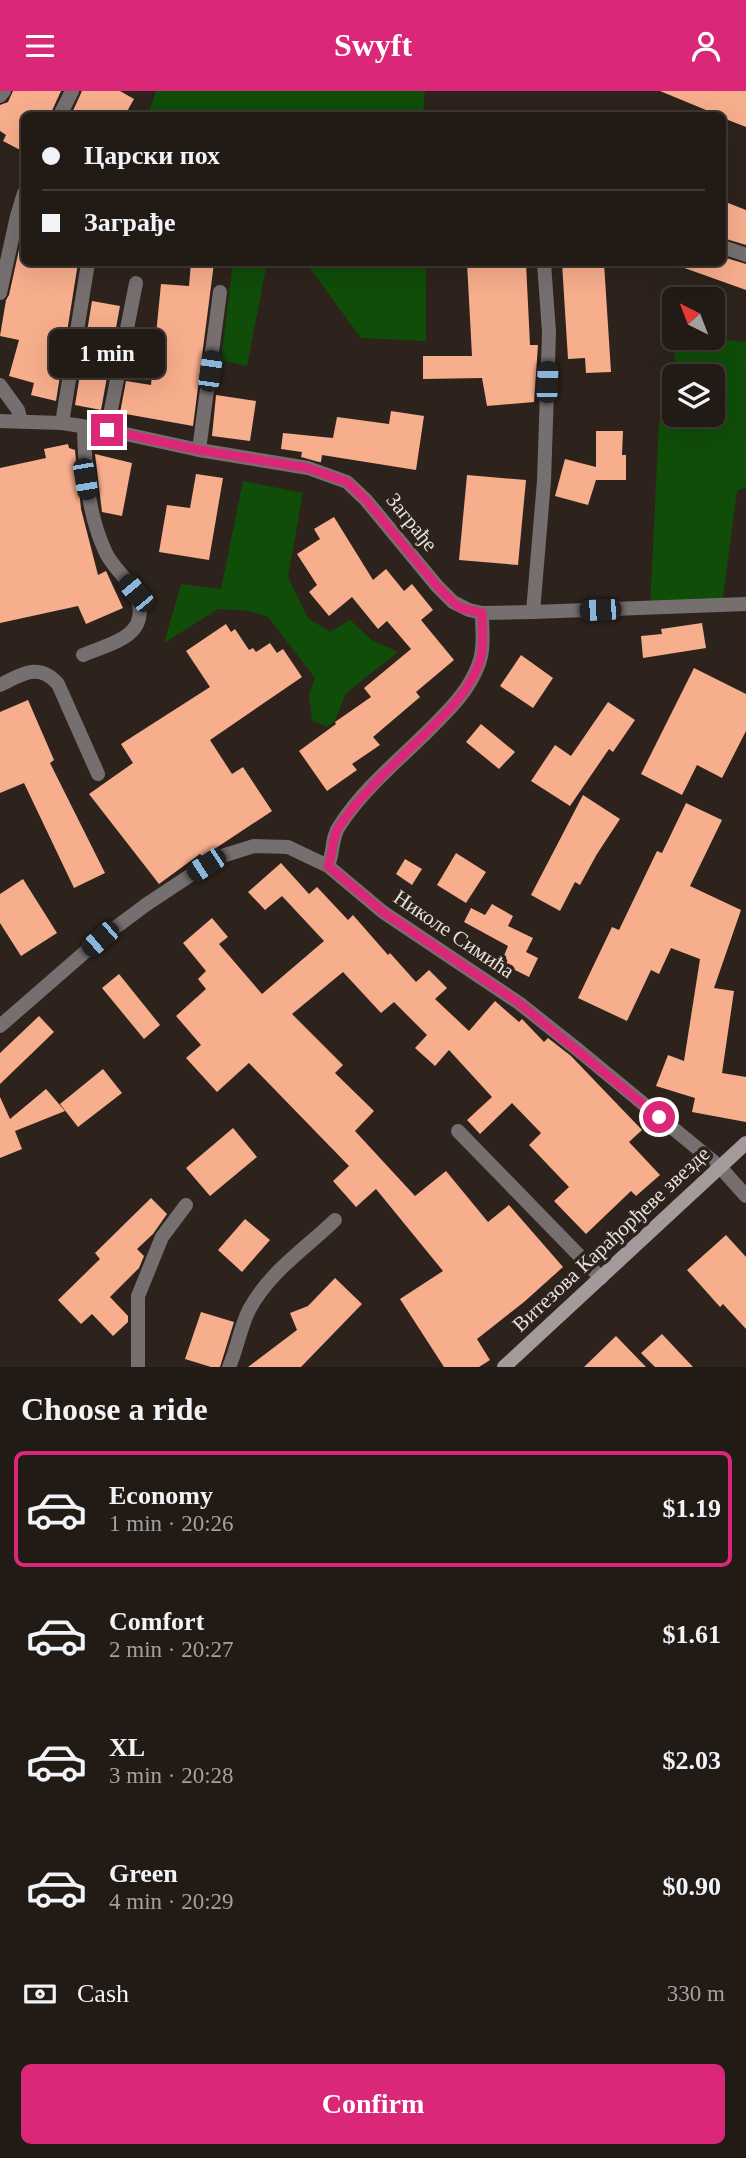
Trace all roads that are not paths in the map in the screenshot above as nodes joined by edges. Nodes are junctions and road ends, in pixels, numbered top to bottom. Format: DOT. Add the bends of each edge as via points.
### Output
graph roads {
  1 [pos="4,91"];
  2 [pos="72,91"];
  3 [pos="0,96"];
  4 [pos="62,112"];
  5 [pos="21,203"];
  6 [pos="726,248"];
  7 [pos="746,255"];
  8 [pos="88,266"];
  9 [pos="544,266"];
  10 [pos="136,283"];
  11 [pos="220,292"];
  12 [pos="0,293"];
  13 [pos="0,385"];
  14 [pos="0,421"];
  15 [pos="21,421"];
  16 [pos="62,423"];
  17 [pos="84,427"];
  18 [pos="107,430"];
  19 [pos="199,450"];
  20 [pos="746,604"];
  21 [pos="533,612"];
  22 [pos="482,613"];
  23 [pos="83,655"];
  24 [pos="0,685"];
  25 [pos="98,774"];
  26 [pos="328,866"];
  27 [pos="0,1026"];
  28 [pos="458,1131"];
  29 [pos="746,1143"];
  30 [pos="720,1167"];
  31 [pos="746,1196"];
  32 [pos="186,1205"];
  33 [pos="335,1220"];
  34 [pos="601,1277"];
  35 [pos="138,1367"];
  36 [pos="229,1367"];
  37 [pos="504,1367"];
  1 -- 3 [label="street"];
  2 -- 4 [label="street"];
  5 -- 12 [label="street"];
  6 -- 7 [label="street"];
  8 -- 16 [label="street"];
  9 -- 21 [label="street" via="549,332 544,481"];
  10 -- 18 [label="street"];
  11 -- 19 [label="street"];
  13 -- 15 [label="street"];
  14 -- 15 [label="street, Заграђе"];
  15 -- 16 [label="street, Заграђе"];
  16 -- 17 [label="street, Заграђе"];
  17 -- 18 [label="street, Заграђе"];
  17 -- 23 [label="street" via="90,504 106,553 136,593 140,607 136,627 129,634"];
  18 -- 19 [label="street, Заграђе"];
  19 -- 22 [label="street, Заграђе" via="308,468 347,482 453,602"];
  20 -- 21 [label="street, Заграђе"];
  21 -- 22 [label="street, Заграђе"];
  22 -- 26 [label="street" via="483,648 468,686 352,807 336,831"];
  24 -- 25 [label="street" via="27,672 50,675"];
  26 -- 27 [label="street, Николе Симића" via="288,847 254,846 222,856 100,939"];
  26 -- 30 [label="street, Николе Симића" via="383,912 519,1003"];
  28 -- 34 [label="street"];
  29 -- 30 [label="main road, Витезова Карађорђеве звезде"];
  30 -- 31 [label="street, Николе Симића"];
  30 -- 34 [label="main road, Витезова Карађорђеве звезде"];
  32 -- 35 [label="street" via="162,1237 138,1296"];
  33 -- 36 [label="street" via="278,1269 262,1290 248,1312"];
  34 -- 37 [label="main road, Витезова Карађорђеве звезде"];
}
